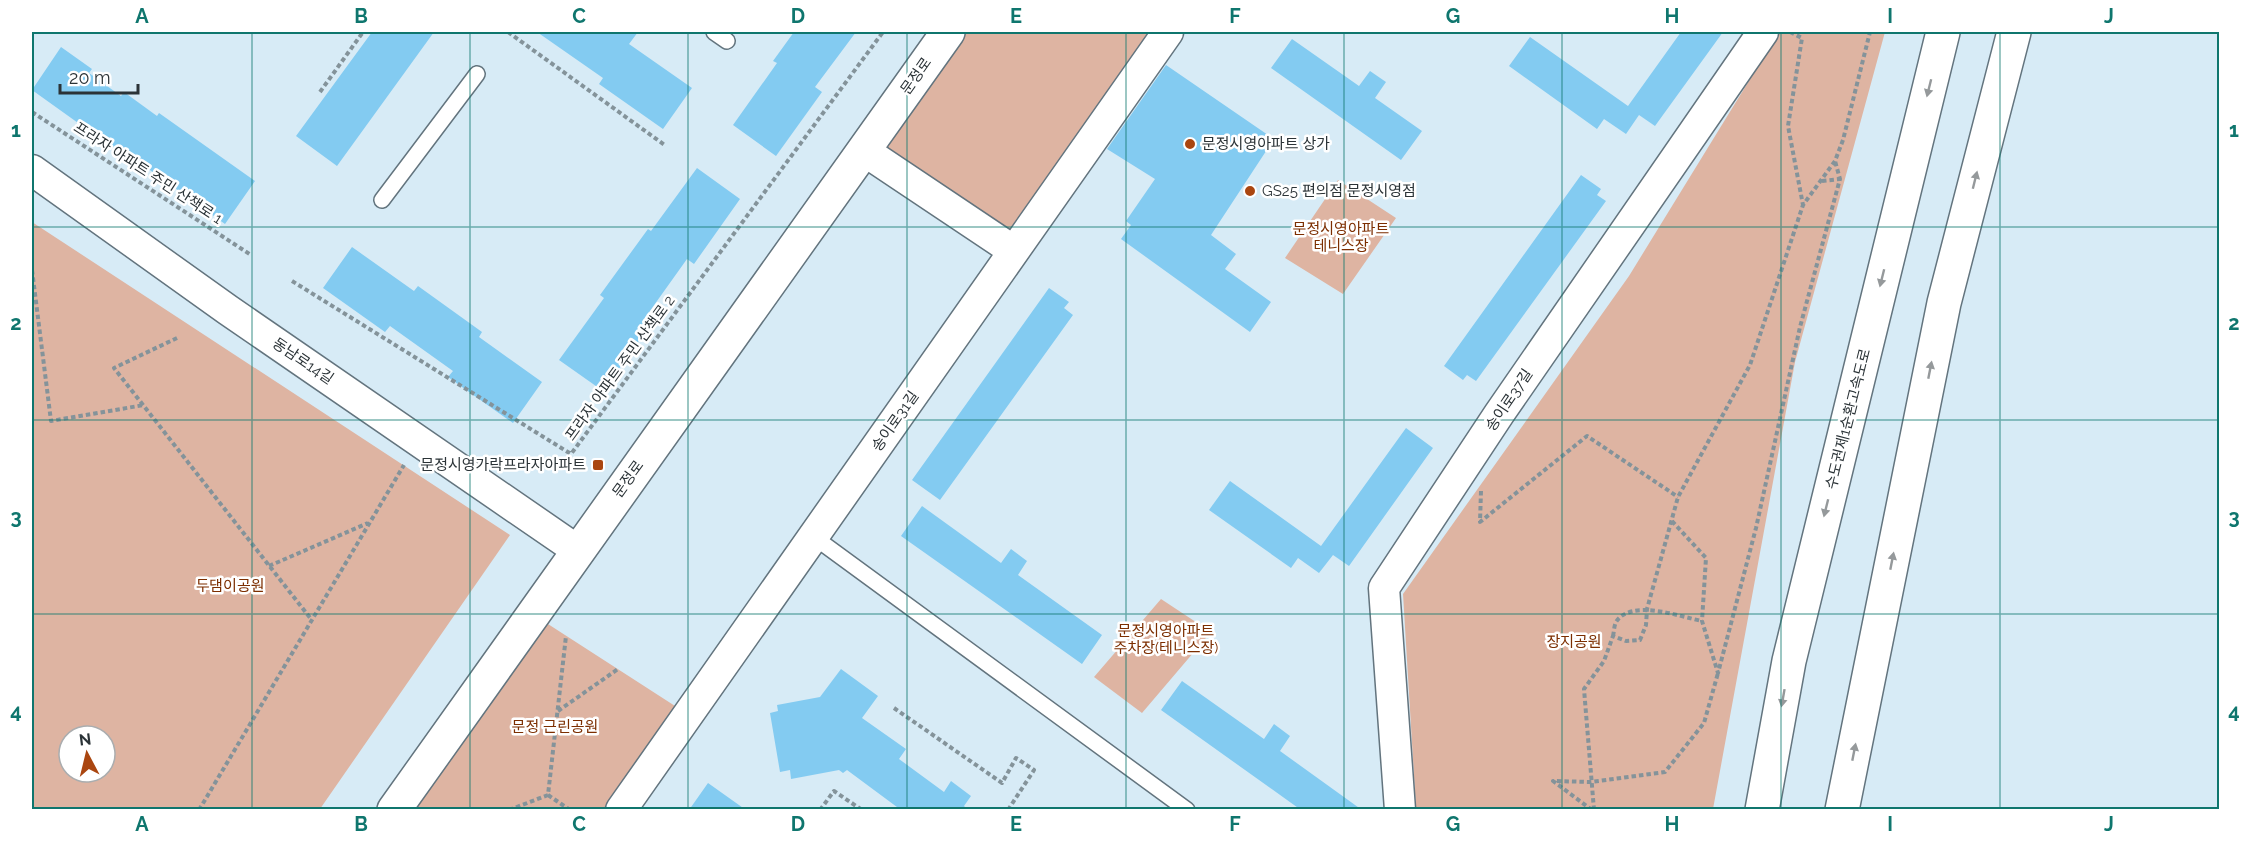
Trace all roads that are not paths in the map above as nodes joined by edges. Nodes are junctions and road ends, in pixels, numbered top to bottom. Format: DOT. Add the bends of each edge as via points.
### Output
graph roads {
  1 [pos="714,32"];
  2 [pos="948,32"];
  3 [pos="1168,32"];
  4 [pos="1763,32"];
  5 [pos="1943,32"];
  6 [pos="2014,32"];
  7 [pos="727,41"];
  8 [pos="477,74"];
  9 [pos="864,150"];
  10 [pos="32,170"];
  11 [pos="382,200"];
  12 [pos="1014,250"];
  13 [pos="814,537"];
  14 [pos="577,550"];
  15 [pos="394,810"];
  16 [pos="621,810"];
  17 [pos="1187,810"];
  18 [pos="1400,810"];
  19 [pos="1762,810"];
  20 [pos="1842,810"];
  1 -- 7 [label="lane"];
  2 -- 9 [label="main road, 문정로"];
  3 -- 12 [label="street, 송이로31길"];
  4 -- 18 [label="street, 송이로37길" via="1384,588"];
  5 -- 19 [label="main road, 수도권제1순환고속도로, one-way" via="1789,661"];
  20 -- 6 [label="main road, one-way" via="1944,303"];
  8 -- 11 [label="lane"];
  9 -- 12 [label="street"];
  9 -- 14 [label="main road, 문정로"];
  10 -- 14 [label="street, 동남로14길"];
  12 -- 13 [label="street, 송이로31길"];
  13 -- 16 [label="street, 송이로31길"];
  13 -- 17 [label="lane"];
  14 -- 15 [label="main road, 문정로"];
}
